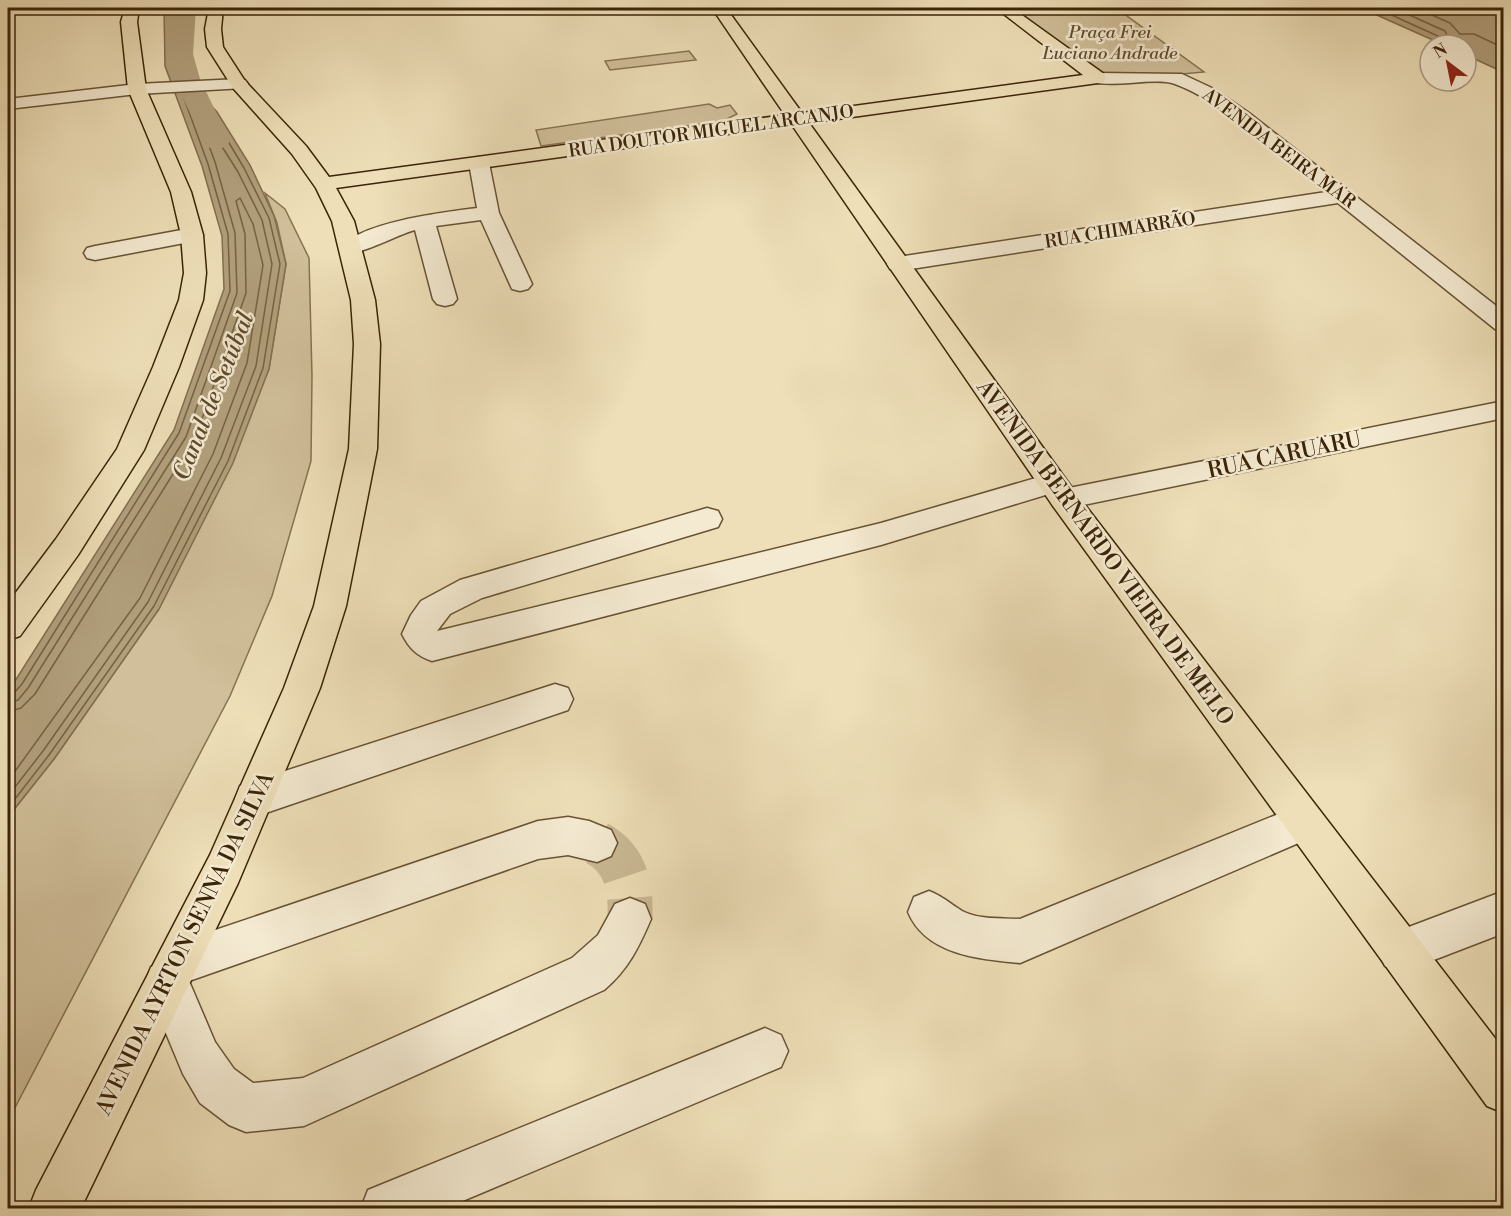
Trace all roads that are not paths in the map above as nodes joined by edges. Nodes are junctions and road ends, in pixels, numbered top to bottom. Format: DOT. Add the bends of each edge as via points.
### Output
graph roads {
  1 [pos="132,8"];
  2 [pos="216,8"];
  3 [pos="719,8"];
  4 [pos="1003,8"];
  5 [pos="1098,78"];
  6 [pos="239,84"];
  7 [pos="137,89"];
  8 [pos="8,104"];
  9 [pos="800,119"];
  10 [pos="479,163"];
  11 [pos="324,184"];
  12 [pos="1343,196"];
  13 [pos="488,213"];
  14 [pos="424,222"];
  15 [pos="192,235"];
  16 [pos="352,248"];
  17 [pos="95,253"];
  18 [pos="898,264"];
  19 [pos="520,284"];
  20 [pos="445,299"];
  21 [pos="1503,324"];
  22 [pos="1503,409"];
  23 [pos="1058,491"];
  24 [pos="707,519"];
  25 [pos="8,627"];
  26 [pos="555,699"];
  27 [pos="254,799"];
  28 [pos="1303,822"];
  29 [pos="597,843"];
  30 [pos="929,912"];
  31 [pos="1503,912"];
  32 [pos="630,919"];
  33 [pos="1400,951"];
  34 [pos="172,973"];
  35 [pos="765,1051"];
  36 [pos="1503,1089"];
  37 [pos="54,1209"];
  38 [pos="387,1209"];
  1 -- 7 [label="main road" via="129,22"];
  2 -- 6 [label="main road, AVENIDA AYRTON SENNA DA SILVA" via="215,47"];
  3 -- 9 [label="main road, AVENIDA BERNARDO VIEIRA DE MELO"];
  4 -- 5 [label="main road"];
  5 -- 9 [label="main road, RUA DOUTOR MIGUEL ARCANJO"];
  5 -- 12 [label="street, AVENIDA BEIRA MAR" via="1164,77 1196,86 1243,117"];
  6 -- 7 [label="street"];
  6 -- 11 [label="main road, AVENIDA AYRTON SENNA DA SILVA"];
  7 -- 8 [label="street"];
  7 -- 15 [label="main road" via="181,192"];
  9 -- 10 [label="main road, RUA DOUTOR MIGUEL ARCANJO"];
  9 -- 18 [label="main road, AVENIDA BERNARDO VIEIRA DE MELO"];
  10 -- 11 [label="main road, RUA DOUTOR MIGUEL ARCANJO"];
  10 -- 13 [label="street"];
  11 -- 16 [label="main road, AVENIDA AYRTON SENNA DA SILVA" via="344,220"];
  12 -- 18 [label="street, RUA CHIMARRÃO"];
  12 -- 21 [label="street, AVENIDA BEIRA MAR"];
  13 -- 14 [label="street"];
  13 -- 19 [label="street"];
  14 -- 16 [label="street" via="382,231"];
  14 -- 20 [label="street"];
  15 -- 17 [label="street"];
  15 -- 25 [label="main road" via="195,273 191,300 129,450 67,547"];
  16 -- 27 [label="main road, AVENIDA AYRTON SENNA DA SILVA" via="367,344 363,449 330,606 302,688"];
  18 -- 23 [label="main road, AVENIDA BERNARDO VIEIRA DE MELO"];
  22 -- 23 [label="street, RUA CARUARU"];
  23 -- 24 [label="street, RUA CARUARU" via="432,647 419,634 424,617 471,590"];
  23 -- 28 [label="main road, AVENIDA BERNARDO VIEIRA DE MELO"];
  26 -- 27 [label="street"];
  27 -- 34 [label="main road, AVENIDA AYRTON SENNA DA SILVA"];
  28 -- 30 [label="street" via="1020,940 982,938 953,930"];
  28 -- 33 [label="main road, AVENIDA BERNARDO VIEIRA DE MELO"];
  29 -- 34 [label="street" via="560,835 538,840"];
  31 -- 33 [label="street"];
  32 -- 34 [label="street" via="620,942 588,974 304,1102 246,1108 217,1086 199,1058"];
  33 -- 36 [label="main road, AVENIDA BERNARDO VIEIRA DE MELO"];
  34 -- 37 [label="main road, AVENIDA AYRTON SENNA DA SILVA"];
  35 -- 38 [label="street"];
}
